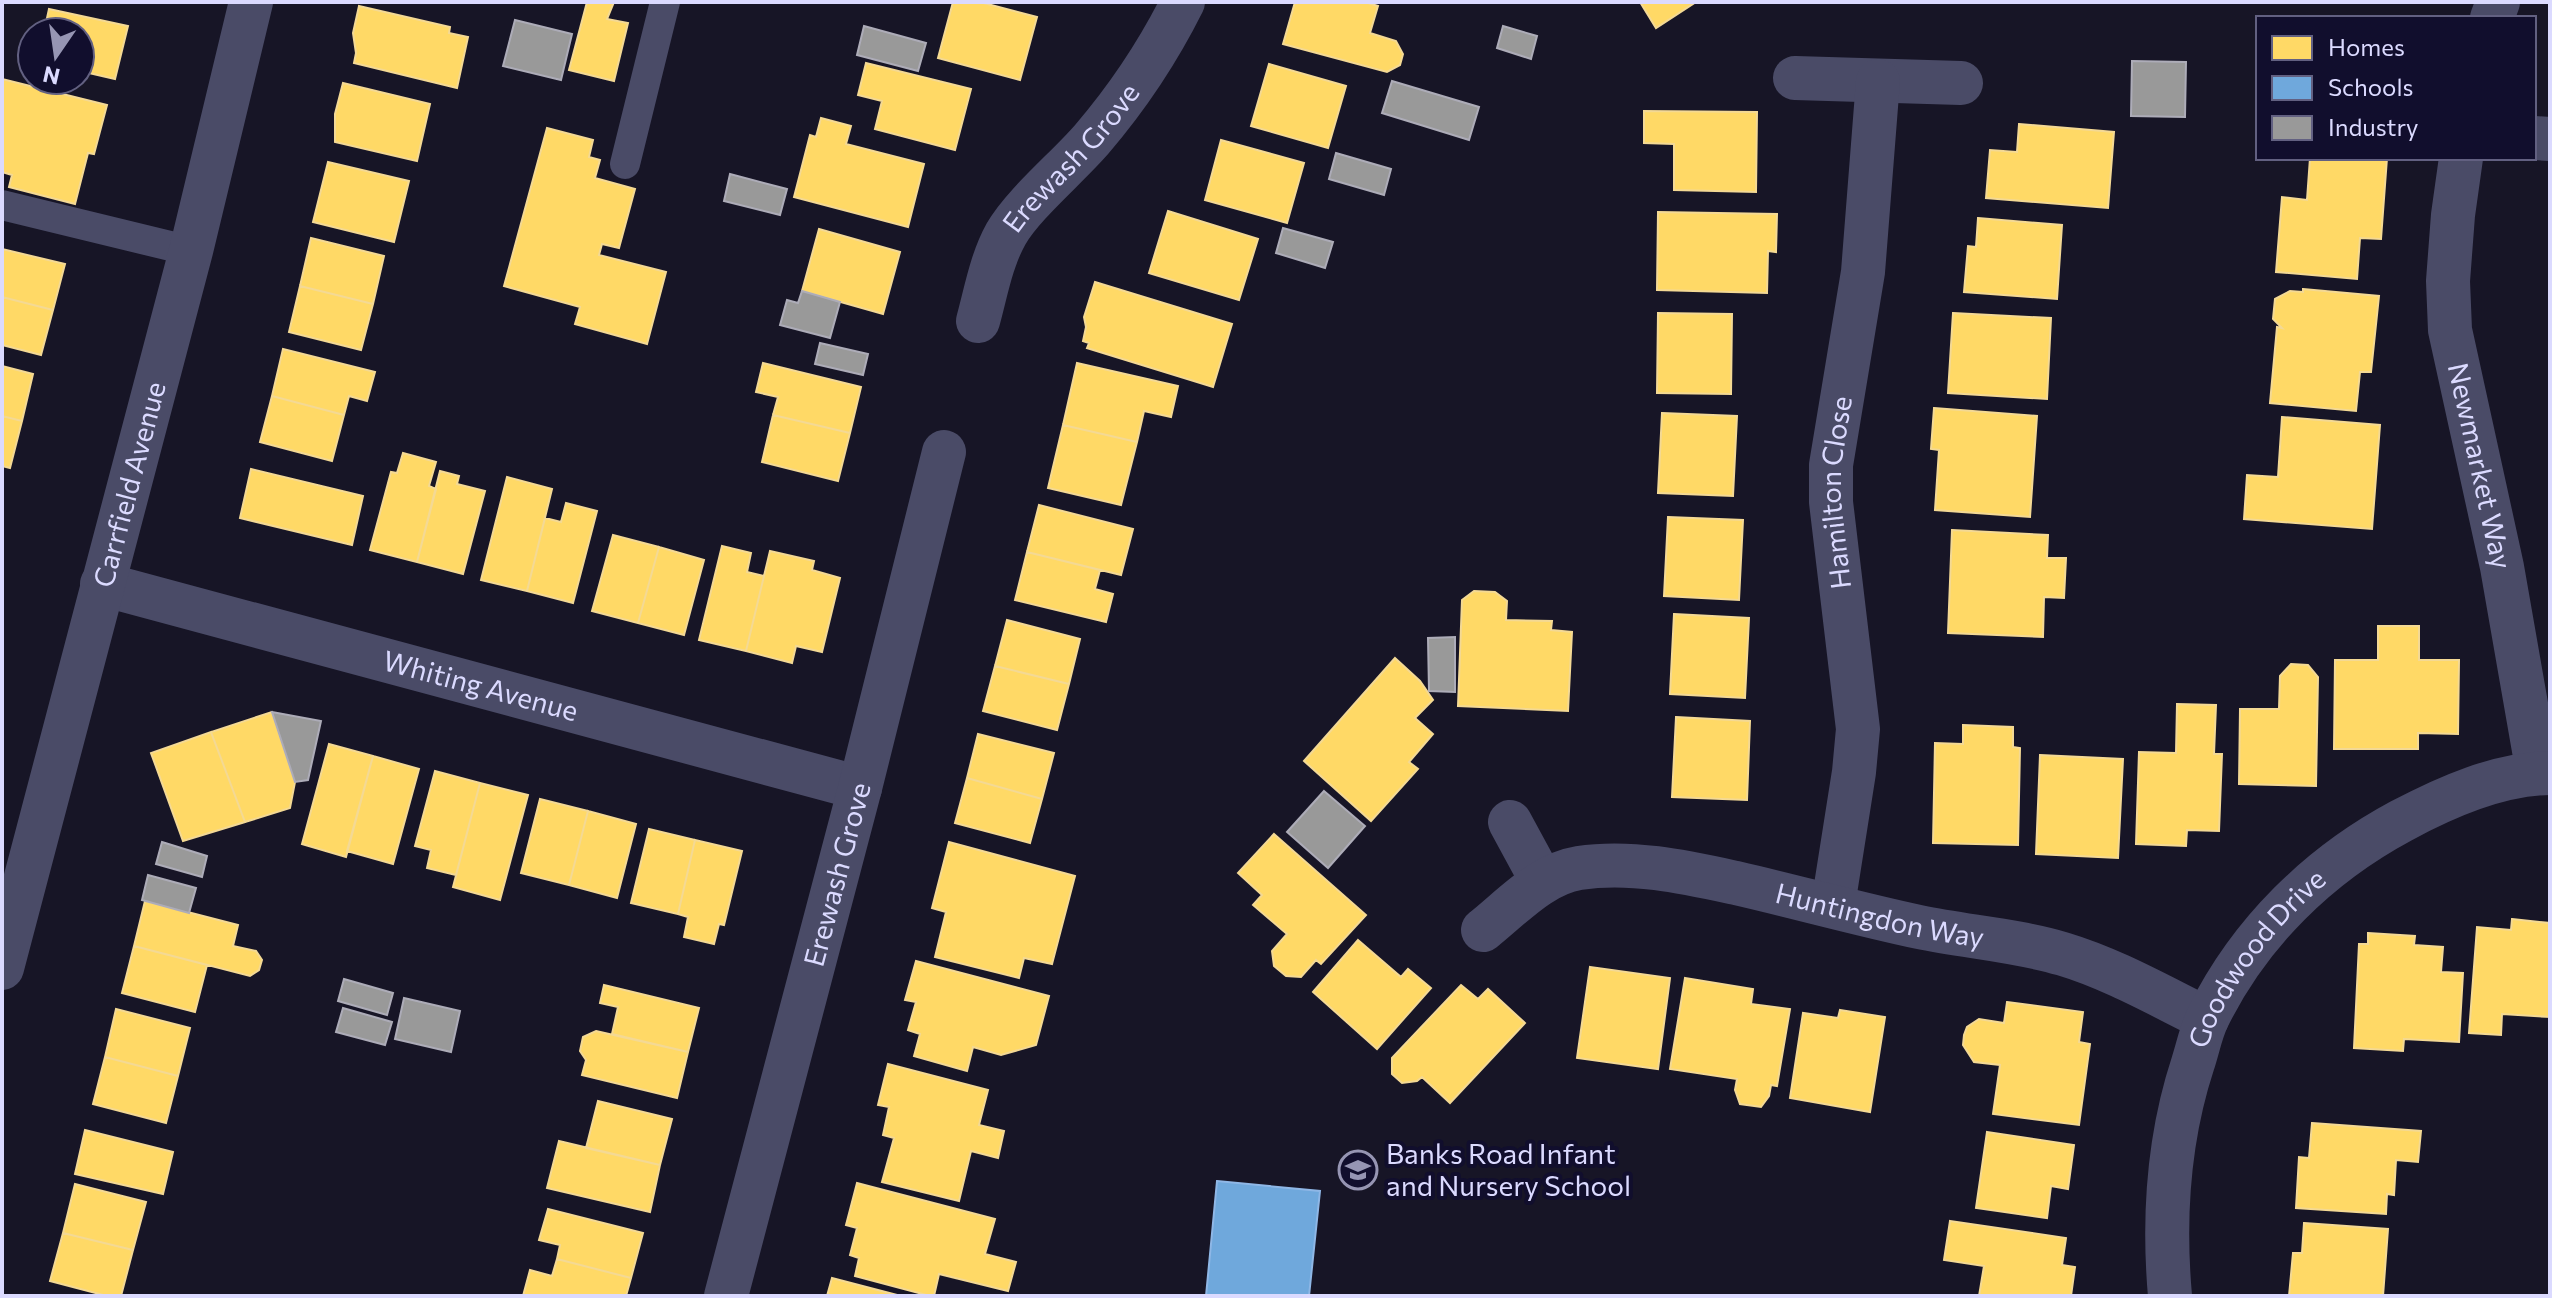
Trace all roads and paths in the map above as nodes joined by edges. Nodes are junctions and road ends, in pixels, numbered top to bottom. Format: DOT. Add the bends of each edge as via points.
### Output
graph roads {
  1 [pos="251,2"];
  2 [pos="665,2"];
  3 [pos="1183,2"];
  4 [pos="1795,78"];
  5 [pos="1878,81"];
  6 [pos="1961,83"];
  7 [pos="2461,160"];
  8 [pos="625,164"];
  9 [pos="2,205"];
  10 [pos="191,251"];
  11 [pos="978,321"];
  12 [pos="944,452"];
  13 [pos="102,584"];
  14 [pos="2544,773"];
  15 [pos="860,788"];
  16 [pos="1510,822"];
  17 [pos="1542,881"];
  18 [pos="1833,905"];
  19 [pos="1483,930"];
  20 [pos="2,968"];
  21 [pos="2207,1019"];
  22 [pos="726,1296"];
  23 [pos="2170,1296"];
  1 -- 10 [label="street, Carrfield Avenue"];
  2 -- 8 [label="lane"];
  3 -- 11 [label="street, Erewash Grove" via="1133,87 1008,231"];
  4 -- 5 [label="street"];
  5 -- 6 [label="street"];
  5 -- 18 [label="street, Hamilton Close" via="1863,272 1831,465 1858,729"];
  7 -- 14 [label="street, Newmarket Way" via="2448,281 2450,330"];
  9 -- 10 [label="lane"];
  10 -- 13 [label="street, Carrfield Avenue"];
  12 -- 15 [label="street, Erewash Grove"];
  13 -- 15 [label="street, Whiting Avenue"];
  13 -- 20 [label="street, Carrfield Avenue"];
  14 -- 21 [label="street, Goodwood Drive" via="2443,799 2352,851 2292,899 2232,975"];
  15 -- 22 [label="street, Erewash Grove"];
  16 -- 17 [label="street"];
  17 -- 18 [label="street, Huntingdon Way" via="1576,868 1619,864"];
  17 -- 19 [label="street, Huntingdon Way"];
  18 -- 21 [label="street, Huntingdon Way" via="2065,954"];
  21 -- 23 [label="street, Goodwood Drive" via="2182,1094 2169,1165"];
}
